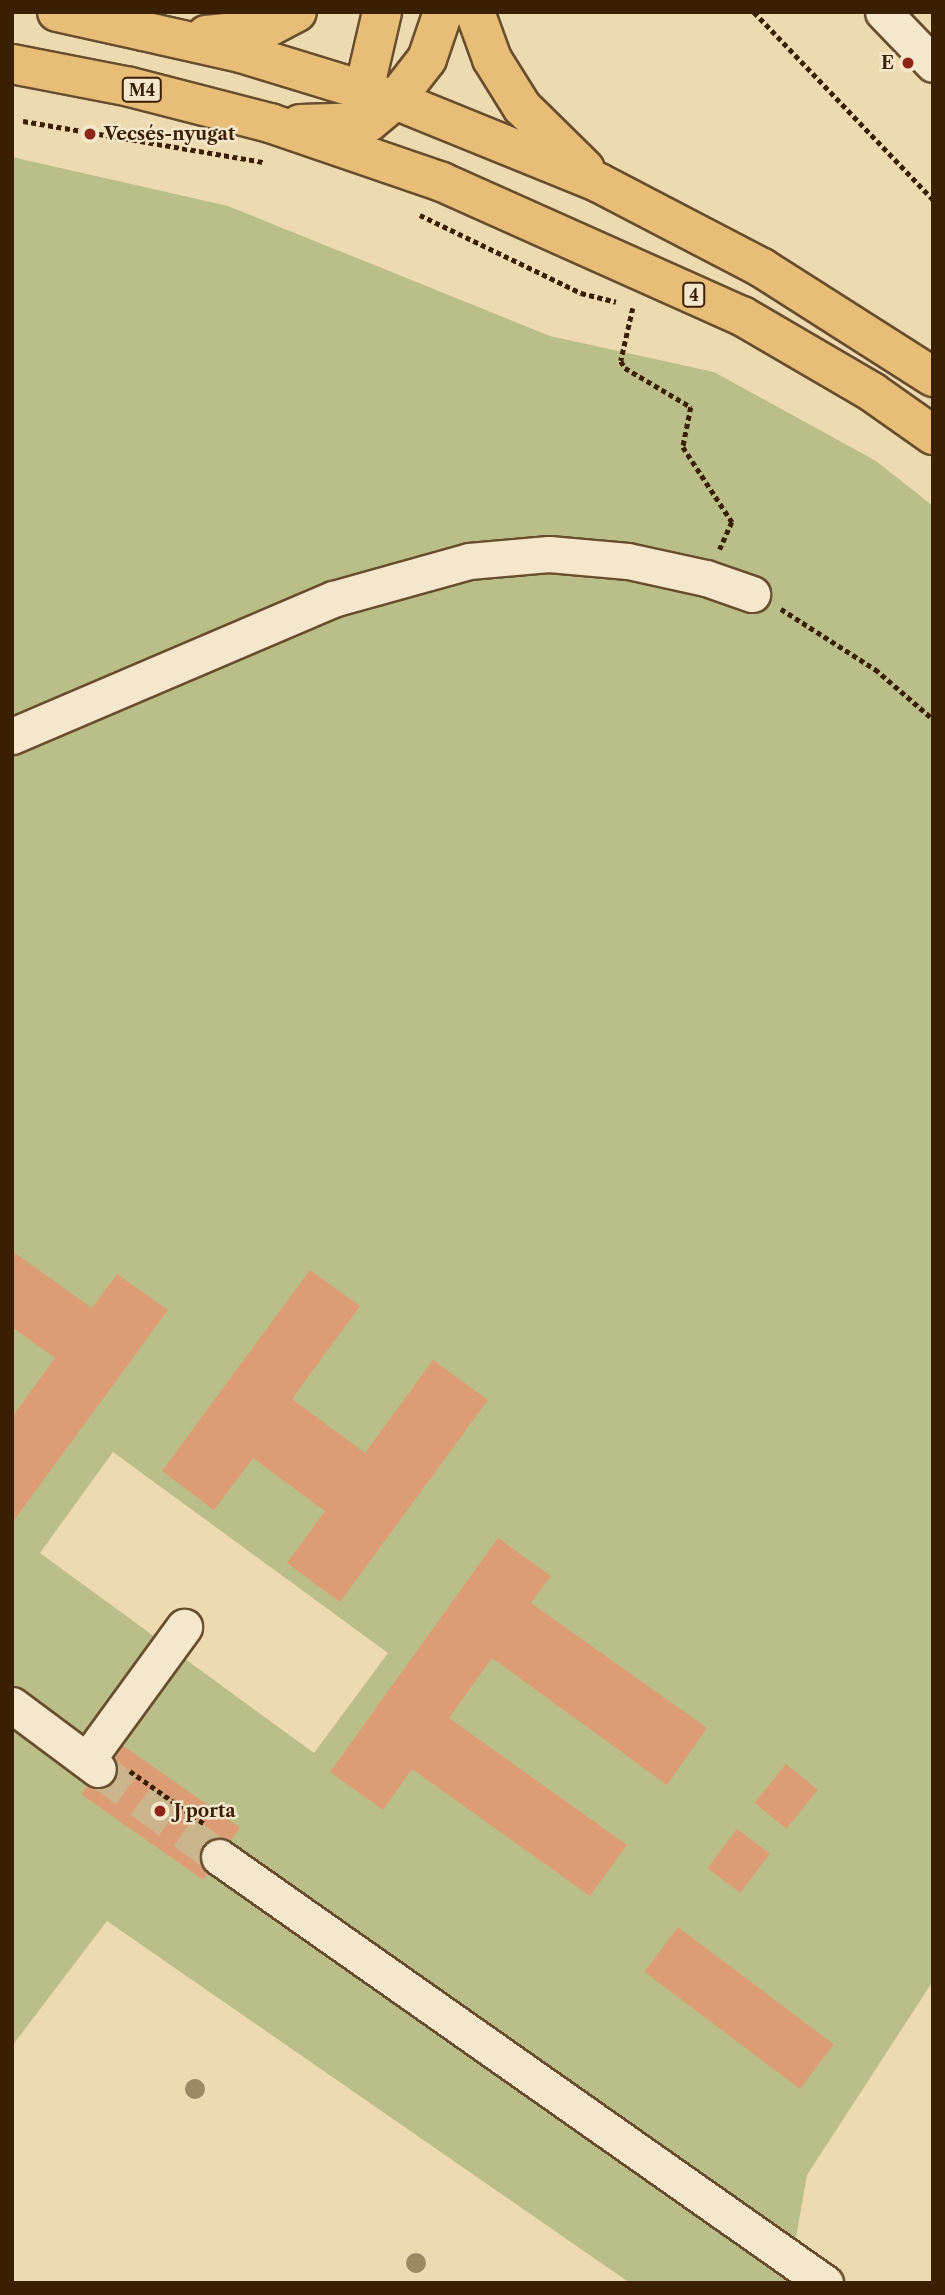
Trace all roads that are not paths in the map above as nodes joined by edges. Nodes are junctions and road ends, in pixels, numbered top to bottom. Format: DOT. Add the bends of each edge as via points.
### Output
graph roads {
  1 [pos="57,12"];
  2 [pos="297,12"];
  3 [pos="382,12"];
  4 [pos="443,12"];
  5 [pos="475,12"];
  6 [pos="883,12"];
  7 [pos="144,31"];
  8 [pos="12,64"];
  9 [pos="933,64"];
  10 [pos="376,104"];
  11 [pos="270,123"];
  12 [pos="442,182"];
  13 [pos="599,183"];
  14 [pos="933,377"];
  15 [pos="933,435"];
  16 [pos="752,594"];
  17 [pos="12,736"];
  18 [pos="184,1627"];
  19 [pos="12,1705"];
  20 [pos="219,1845"];
  21 [pos="825,2283"];
  1 -- 7 [label="main road"];
  2 -- 7 [label="main road" via="265,29 218,35"];
  3 -- 10 [label="main road"];
  4 -- 10 [label="main road" via="443,23 427,59"];
  5 -- 13 [label="main road" via="492,59 522,107"];
  6 -- 9 [label="street"];
  7 -- 10 [label="main road" via="241,53"];
  8 -- 11 [label="main road, M4" via="130,87"];
  10 -- 11 [label="main road"];
  10 -- 12 [label="main road, 4" via="394,151"];
  10 -- 13 [label="main road"];
  11 -- 12 [label="main road"];
  12 -- 15 [label="main road, 4" via="742,316 873,392"];
  13 -- 14 [label="main road" via="762,268"];
  16 -- 17 [label="street" via="706,578 628,561 549,555 469,561 333,599"];
  18 -- 19 [label="street" via="101,1764"];
  20 -- 21 [label="street"];
}
